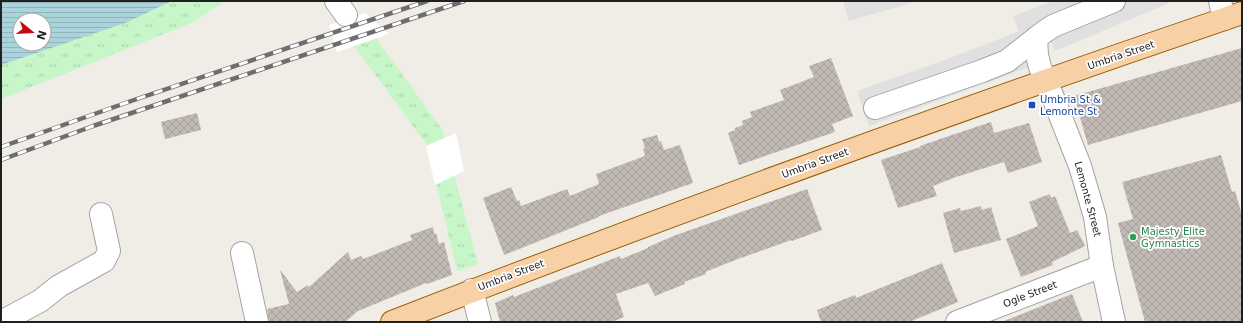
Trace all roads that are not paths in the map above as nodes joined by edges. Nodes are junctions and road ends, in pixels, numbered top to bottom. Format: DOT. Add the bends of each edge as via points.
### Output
graph roads {
  1 [pos="1114,1"];
  2 [pos="1229,11"];
  3 [pos="1036,38"];
  4 [pos="1045,81"];
  5 [pos="875,108"];
  6 [pos="101,214"];
  7 [pos="242,253"];
  8 [pos="1102,266"];
  9 [pos="472,290"];
  10 [pos="1,322"];
  11 [pos="257,322"];
  12 [pos="392,322"];
  13 [pos="480,322"];
  14 [pos="957,322"];
  15 [pos="1114,322"];
  1 -- 3 [label="street" via="1053,26"];
  2 -- 4 [label="main road, Umbria Street"];
  3 -- 4 [label="street, Lemonte Street" via="1037,56"];
  3 -- 5 [label="street" via="1007,61"];
  4 -- 8 [label="street, Lemonte Street" via="1085,182 1095,217"];
  4 -- 9 [label="main road, Umbria Street"];
  6 -- 10 [label="street" via="109,251 104,261"];
  7 -- 11 [label="street"];
  8 -- 14 [label="street, Ogle Street"];
  8 -- 15 [label="street, Lemonte Street"];
  9 -- 12 [label="main road, Umbria Street"];
  9 -- 13 [label="street"];
}
